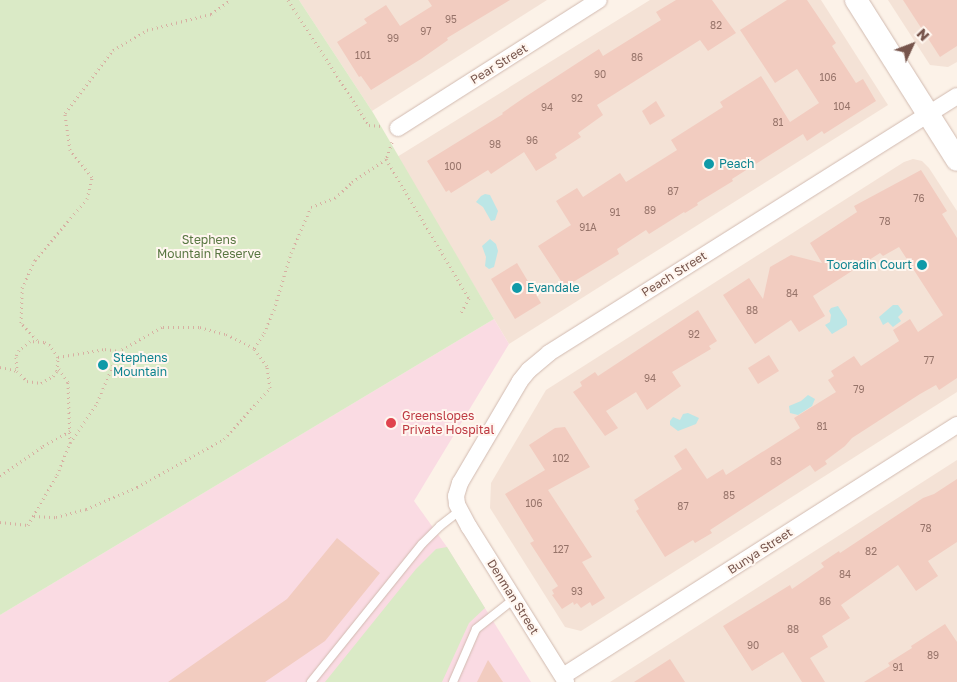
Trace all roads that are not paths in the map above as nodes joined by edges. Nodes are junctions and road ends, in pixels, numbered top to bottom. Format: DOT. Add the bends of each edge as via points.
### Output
graph roads {
  1 [pos="599,0"];
  2 [pos="856,0"];
  3 [pos="957,96"];
  4 [pos="928,115"];
  5 [pos="398,128"];
  6 [pos="957,160"];
  7 [pos="957,424"];
  8 [pos="460,511"];
  9 [pos="514,599"];
  10 [pos="565,679"];
  11 [pos="311,682"];
  12 [pos="453,682"];
  1 -- 5 [label="street, Pear Street"];
  2 -- 4 [label="street"];
  3 -- 4 [label="street, Peach Street"];
  4 -- 6 [label="street"];
  4 -- 8 [label="street, Peach Street" via="539,361 520,382 460,483 456,496"];
  7 -- 10 [label="street, Bunya Street"];
  8 -- 9 [label="street, Denman Street"];
  8 -- 11 [label="lane" via="426,540"];
  9 -- 10 [label="street, Denman Street"];
  9 -- 12 [label="lane" via="476,629"];
}
